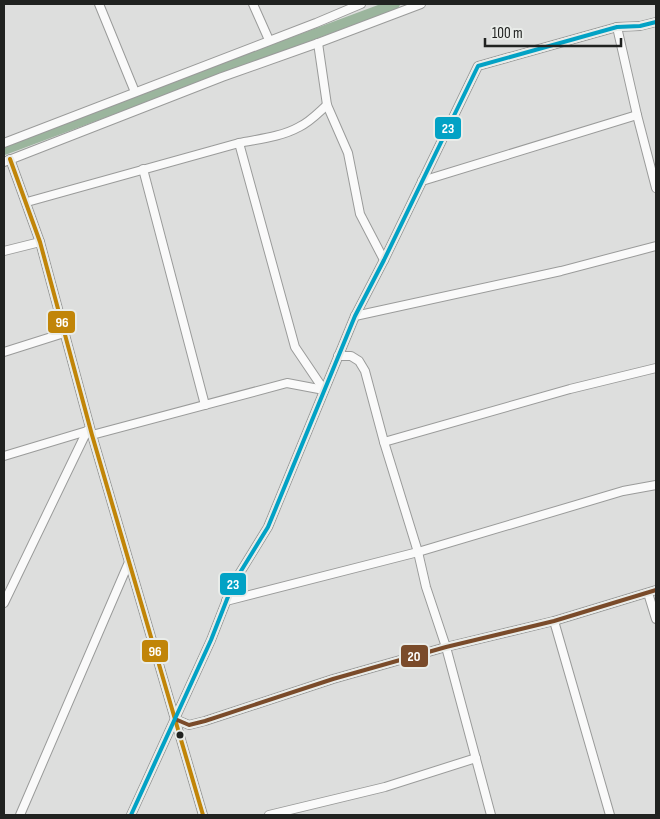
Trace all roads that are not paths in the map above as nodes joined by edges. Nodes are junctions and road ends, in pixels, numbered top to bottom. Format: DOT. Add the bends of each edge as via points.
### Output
graph roads {
  1 [pos="99,4"];
  2 [pos="253,4"];
  3 [pos="361,4"];
  4 [pos="421,4"];
  5 [pos="656,22"];
  6 [pos="616,27"];
  7 [pos="269,40"];
  8 [pos="318,43"];
  9 [pos="135,92"];
  10 [pos="327,105"];
  11 [pos="637,115"];
  12 [pos="4,143"];
  13 [pos="239,143"];
  14 [pos="7,160"];
  15 [pos="143,169"];
  16 [pos="422,181"];
  17 [pos="656,188"];
  18 [pos="27,202"];
  19 [pos="40,242"];
  20 [pos="656,246"];
  21 [pos="4,251"];
  22 [pos="384,260"];
  23 [pos="355,316"];
  24 [pos="64,334"];
  25 [pos="4,352"];
  26 [pos="338,356"];
  27 [pos="656,368"];
  28 [pos="324,390"];
  29 [pos="205,405"];
  30 [pos="90,433"];
  31 [pos="384,442"];
  32 [pos="4,456"];
  33 [pos="656,485"];
  34 [pos="418,552"];
  35 [pos="129,562"];
  36 [pos="652,592"];
  37 [pos="226,601"];
  38 [pos="4,602"];
  39 [pos="656,618"];
  40 [pos="554,621"];
  41 [pos="446,647"];
  42 [pos="175,719"];
  43 [pos="476,758"];
  44 [pos="20,815"];
  45 [pos="131,815"];
  46 [pos="202,815"];
  47 [pos="269,815"];
  48 [pos="491,815"];
  49 [pos="610,815"];
  1 -- 9 [label="street"];
  2 -- 7 [label="street"];
  3 -- 7 [label="street"];
  4 -- 8 [label="street"];
  5 -- 6 [label="street"];
  6 -- 11 [label="street"];
  6 -- 16 [label="street" via="478,66"];
  7 -- 9 [label="street"];
  8 -- 10 [label="street"];
  8 -- 14 [label="street"];
  9 -- 12 [label="street"];
  10 -- 13 [label="street" via="299,127"];
  10 -- 22 [label="street" via="348,153 360,214"];
  11 -- 16 [label="street"];
  11 -- 17 [label="street"];
  13 -- 15 [label="street"];
  13 -- 28 [label="street" via="295,346"];
  14 -- 18 [label="street"];
  15 -- 18 [label="street"];
  15 -- 29 [label="street"];
  16 -- 22 [label="street"];
  18 -- 19 [label="street"];
  19 -- 21 [label="street"];
  19 -- 24 [label="street"];
  20 -- 23 [label="street" via="561,271"];
  22 -- 23 [label="street"];
  23 -- 26 [label="street"];
  24 -- 25 [label="street"];
  24 -- 30 [label="street"];
  26 -- 28 [label="street"];
  26 -- 31 [label="street" via="351,356 365,371"];
  27 -- 31 [label="street"];
  28 -- 29 [label="street" via="287,384"];
  28 -- 37 [label="street" via="268,527"];
  29 -- 30 [label="street"];
  30 -- 32 [label="street"];
  30 -- 35 [label="street"];
  30 -- 38 [label="street"];
  31 -- 34 [label="street"];
  33 -- 34 [label="street" via="623,491"];
  34 -- 37 [label="street"];
  34 -- 41 [label="street"];
  35 -- 42 [label="street"];
  35 -- 44 [label="street"];
  36 -- 39 [label="street"];
  36 -- 40 [label="street"];
  37 -- 42 [label="street"];
  40 -- 41 [label="street"];
  40 -- 49 [label="street"];
  41 -- 42 [label="street" via="333,678 205,721 189,725"];
  41 -- 43 [label="street"];
  42 -- 45 [label="street"];
  42 -- 46 [label="street"];
  43 -- 47 [label="street" via="385,787"];
  43 -- 48 [label="street"];
}
